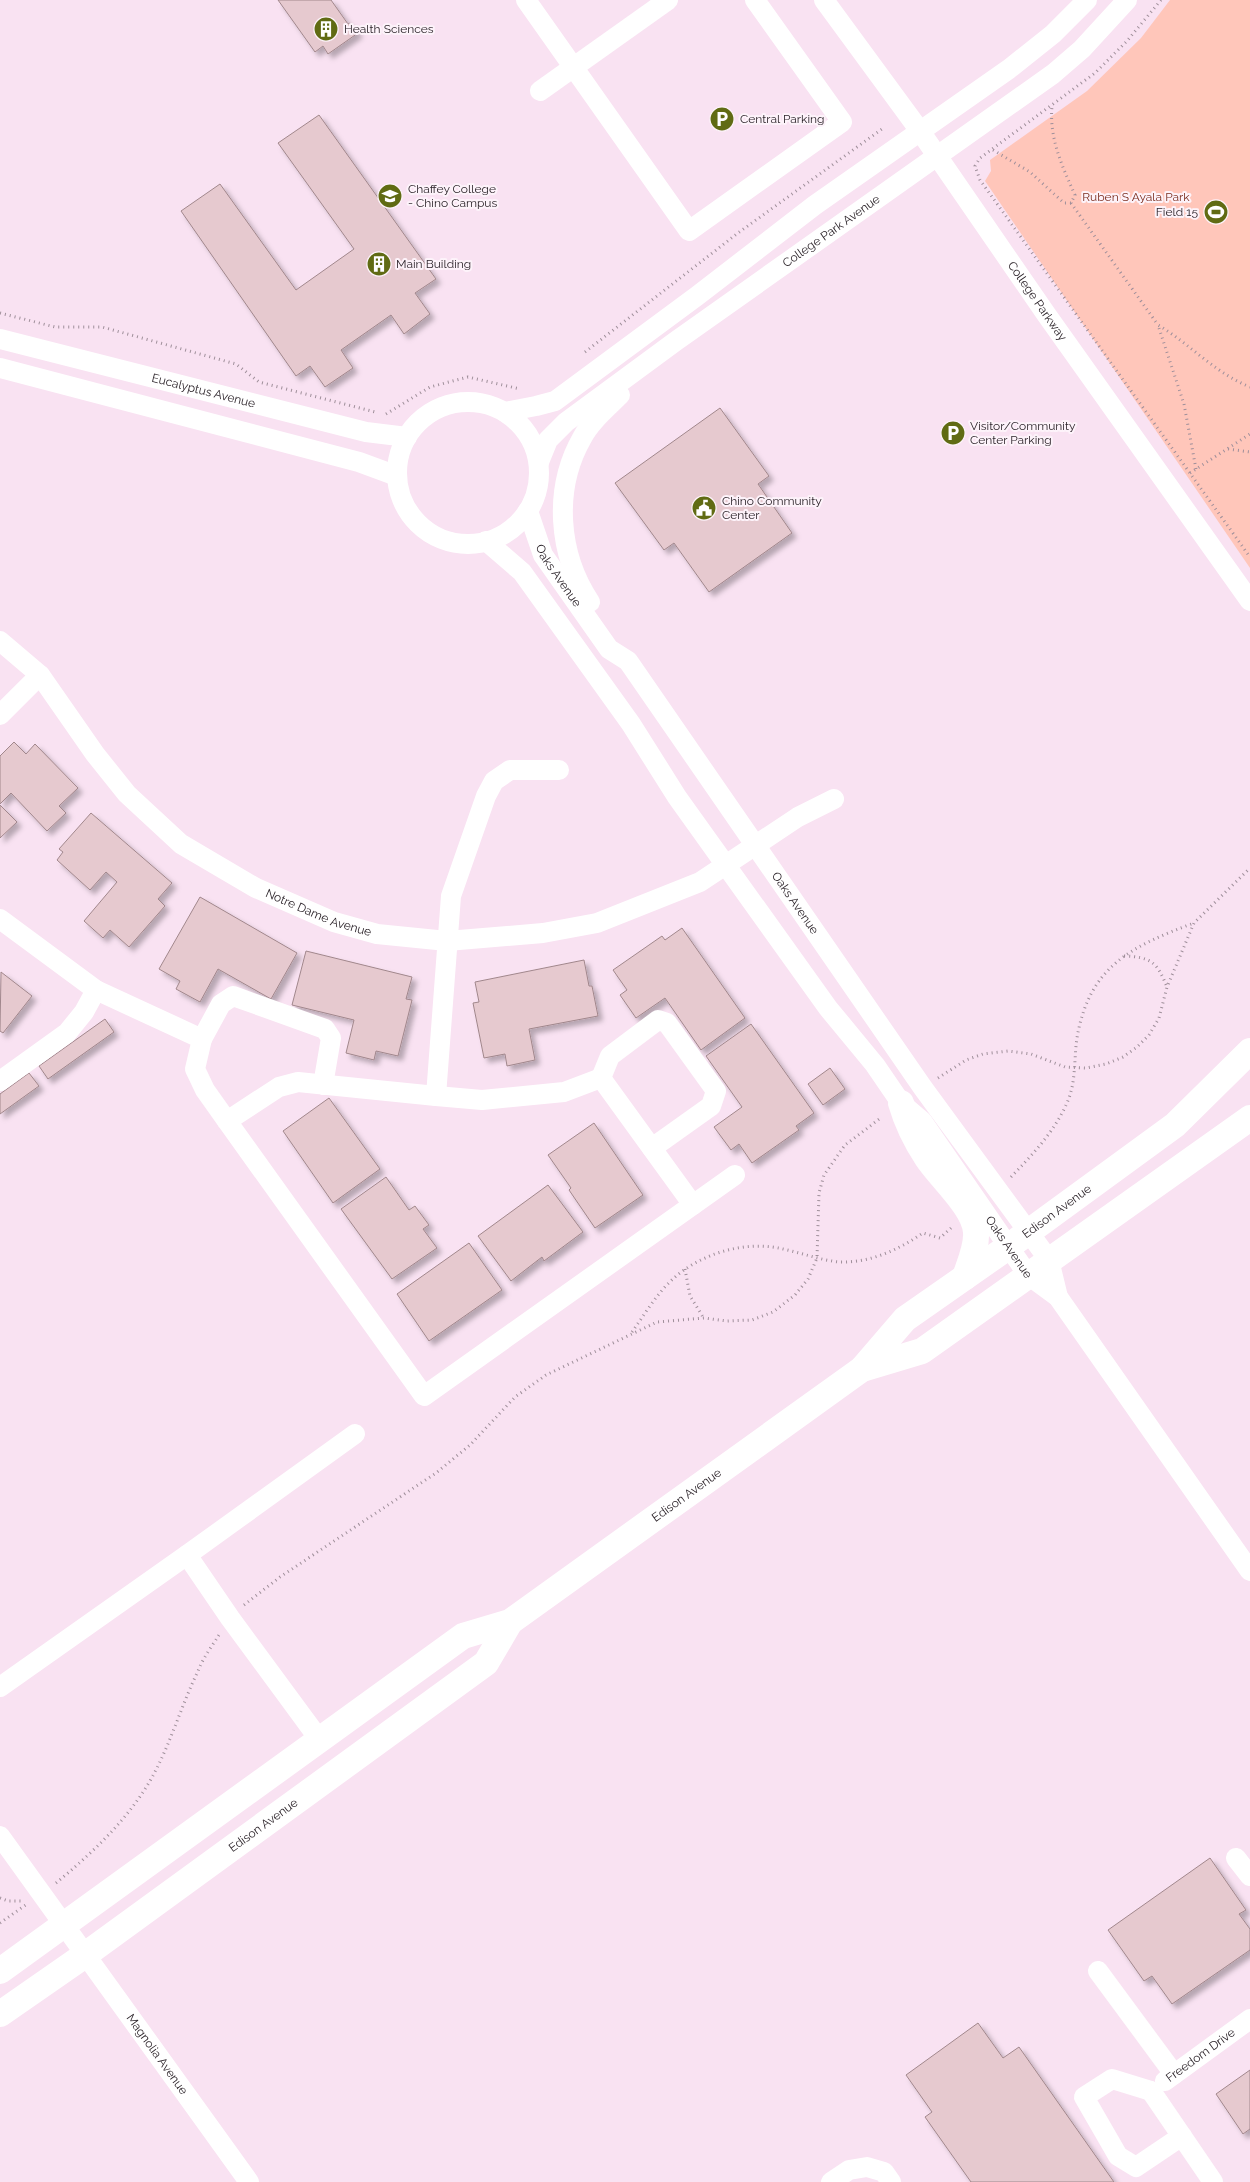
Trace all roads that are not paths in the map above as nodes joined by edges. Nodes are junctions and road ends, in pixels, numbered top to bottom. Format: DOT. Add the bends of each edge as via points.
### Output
graph roads {
  1 [pos="526,0"];
  2 [pos="668,0"];
  3 [pos="755,0"];
  4 [pos="824,0"];
  5 [pos="1087,0"];
  6 [pos="1127,0"];
  7 [pos="573,67"];
  8 [pos="540,91"];
  9 [pos="920,131"];
  10 [pos="937,156"];
  11 [pos="708,319"];
  12 [pos="0,339"];
  13 [pos="0,368"];
  14 [pos="506,412"];
  15 [pos="407,437"];
  16 [pos="539,462"];
  17 [pos="397,476"];
  18 [pos="528,511"];
  19 [pos="486,541"];
  20 [pos="1250,601"];
  21 [pos="0,641"];
  22 [pos="628,661"];
  23 [pos="40,675"];
  24 [pos="0,714"];
  25 [pos="559,770"];
  26 [pos="834,799"];
  27 [pos="757,846"];
  28 [pos="727,865"];
  29 [pos="0,919"];
  30 [pos="447,941"];
  31 [pos="96,990"];
  32 [pos="202,1039"];
  33 [pos="1250,1051"];
  34 [pos="601,1078"];
  35 [pos="0,1080"];
  36 [pos="323,1085"];
  37 [pos="436,1096"];
  38 [pos="901,1103"];
  39 [pos="1250,1118"];
  40 [pos="227,1121"];
  41 [pos="652,1148"];
  42 [pos="735,1175"];
  43 [pos="693,1205"];
  44 [pos="1030,1231"];
  45 [pos="1008,1248"];
  46 [pos="1049,1260"];
  47 [pos="1028,1274"];
  48 [pos="966,1277"];
  49 [pos="1058,1297"];
  50 [pos="862,1370"];
  51 [pos="355,1434"];
  52 [pos="187,1556"];
  53 [pos="1250,1571"];
  54 [pos="510,1622"];
  55 [pos="0,1687"];
  56 [pos="319,1739"];
  57 [pos="0,1836"];
  58 [pos="1236,1858"];
  59 [pos="1250,1876"];
  60 [pos="64,1926"];
  61 [pos="85,1954"];
  62 [pos="0,1971"];
  63 [pos="1098,1971"];
  64 [pos="0,2014"];
  65 [pos="1250,2019"];
  66 [pos="1174,2074"];
  67 [pos="1151,2090"];
  68 [pos="1182,2136"];
  69 [pos="250,2182"];
  70 [pos="831,2182"];
  71 [pos="891,2182"];
  72 [pos="1213,2182"];
  1 -- 7 [label="street"];
  2 -- 7 [label="street"];
  3 -- 7 [label="street" via="842,122 689,231"];
  4 -- 9 [label="street, College Parkway"];
  5 -- 9 [label="street" via="1053,34 1009,69"];
  6 -- 10 [label="street, College Park Avenue" via="1082,49 1053,74"];
  7 -- 8 [label="street"];
  9 -- 10 [label="street, College Parkway"];
  9 -- 14 [label="street" via="815,205 554,400"];
  10 -- 11 [label="street, College Park Avenue"];
  10 -- 20 [label="street, College Parkway"];
  11 -- 16 [label="street, College Park Avenue" via="566,422 548,440"];
  11 -- 22 [label="street" via="684,348 626,390 601,413 582,437 569,468 562,507 565,544 576,577 618,640"];
  12 -- 15 [label="street, Eucalyptus Avenue" via="366,432"];
  13 -- 17 [label="street" via="359,462"];
  14 -- 15 [label="street" via="484,403 462,402 440,407 421,420"];
  14 -- 16 [label="street" via="529,436"];
  15 -- 17 [label="street" via="399,456"];
  16 -- 18 [label="street" via="536,496"];
  17 -- 19 [label="street" via="401,497 411,515 426,530 445,540 465,544"];
  18 -- 19 [label="street" via="502,535"];
  18 -- 22 [label="street, Oaks Avenue" via="543,554 609,649"];
  19 -- 28 [label="street, Oaks Avenue" via="522,572"];
  21 -- 23 [label="street, Notre Dame Avenue"];
  22 -- 27 [label="street, Oaks Avenue"];
  23 -- 24 [label="street"];
  23 -- 30 [label="street, Notre Dame Avenue" via="127,794 181,844 256,888 334,922 377,934"];
  25 -- 30 [label="street" via="510,770 494,780 451,896"];
  26 -- 27 [label="street, Notre Dame Avenue" via="798,817"];
  27 -- 28 [label="street, Notre Dame Avenue"];
  27 -- 44 [label="street, Oaks Avenue" via="923,1088"];
  28 -- 30 [label="street, Notre Dame Avenue" via="700,882 597,923 543,934"];
  28 -- 38 [label="street, Oaks Avenue" via="828,1008 875,1065"];
  29 -- 31 [label="street"];
  30 -- 37 [label="street"];
  31 -- 32 [label="street"];
  31 -- 35 [label="street" via="67,1033"];
  32 -- 36 [label="street" via="221,1004 232,996 325,1029 332,1038"];
  32 -- 40 [label="street" via="195,1069"];
  33 -- 44 [label="main road, Edison Avenue" via="1175,1125"];
  34 -- 37 [label="street" via="564,1092 482,1100"];
  34 -- 41 [label="street"];
  34 -- 41 [label="street" via="610,1056 658,1020 667,1023 716,1091 711,1106"];
  36 -- 37 [label="street"];
  36 -- 40 [label="street" via="298,1082 279,1087"];
  38 -- 45 [label="street, Oaks Avenue" via="922,1121"];
  38 -- 48 [label="main road" via="910,1131 970,1213 976,1230"];
  39 -- 46 [label="main road, Edison Avenue"];
  40 -- 43 [label="street" via="424,1396"];
  41 -- 43 [label="street"];
  42 -- 43 [label="street"];
  44 -- 45 [label="main road, Edison Avenue"];
  44 -- 46 [label="street, Oaks Avenue"];
  45 -- 47 [label="street, Oaks Avenue"];
  45 -- 48 [label="main road, Edison Avenue"];
  46 -- 47 [label="main road, Edison Avenue"];
  46 -- 49 [label="street, Oaks Avenue"];
  47 -- 49 [label="street, Oaks Avenue"];
  47 -- 50 [label="main road, Edison Avenue" via="922,1351"];
  48 -- 50 [label="main road, Edison Avenue" via="905,1319"];
  49 -- 53 [label="street, Oaks Avenue"];
  50 -- 54 [label="main road, Edison Avenue"];
  51 -- 52 [label="street"];
  52 -- 55 [label="street"];
  52 -- 56 [label="street"];
  54 -- 56 [label="main road, Edison Avenue" via="463,1636"];
  54 -- 61 [label="main road, Edison Avenue" via="486,1663"];
  56 -- 60 [label="main road, Edison Avenue"];
  57 -- 60 [label="street, Magnolia Avenue"];
  58 -- 59 [label="street"];
  60 -- 61 [label="street, Magnolia Avenue"];
  60 -- 62 [label="main road, Edison Avenue"];
  61 -- 64 [label="main road, Edison Avenue"];
  61 -- 69 [label="street, Magnolia Avenue"];
  63 -- 66 [label="street"];
  65 -- 66 [label="street, Freedom Drive"];
  66 -- 67 [label="street, Freedom Drive"];
  67 -- 68 [label="street"];
  67 -- 68 [label="street" via="1112,2079 1084,2097 1118,2156 1136,2167"];
  68 -- 72 [label="street"];
  70 -- 71 [label="street" via="848,2170 867,2167 884,2172"];
}
